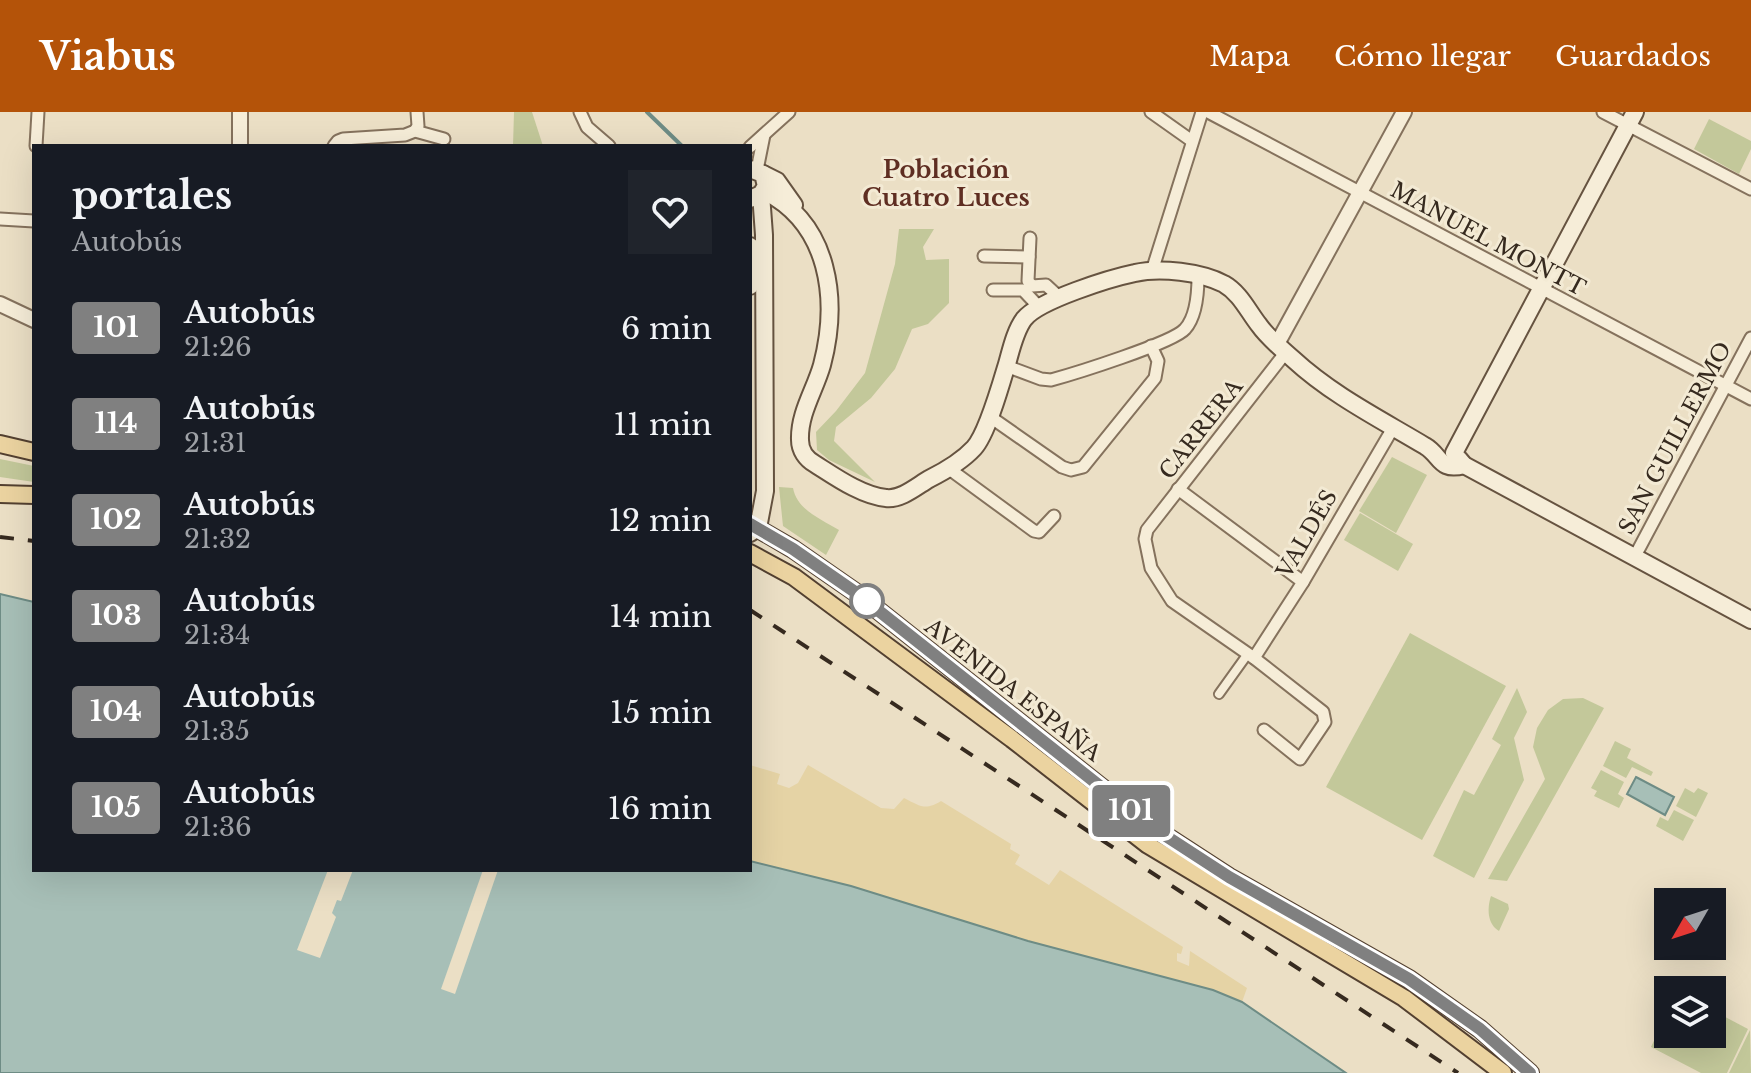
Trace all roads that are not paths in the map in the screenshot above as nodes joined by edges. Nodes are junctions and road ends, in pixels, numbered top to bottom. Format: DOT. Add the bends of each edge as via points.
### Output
graph roads {
  1 [pos="38,112"];
  2 [pos="240,112"];
  3 [pos="417,112"];
  4 [pos="580,112"];
  5 [pos="789,112"];
  6 [pos="1152,112"];
  7 [pos="1205,112"];
  8 [pos="1404,112"];
  9 [pos="1603,112"];
  10 [pos="1631,118"];
  11 [pos="415,131"];
  12 [pos="764,134"];
  13 [pos="444,139"];
  14 [pos="1192,141"];
  15 [pos="36,144"];
  16 [pos="240,144"];
  17 [pos="336,144"];
  18 [pos="607,144"];
  19 [pos="752,145"];
  20 [pos="757,183"];
  21 [pos="1751,189"];
  22 [pos="1360,193"];
  23 [pos="0,219"];
  24 [pos="32,221"];
  25 [pos="803,224"];
  26 [pos="764,235"];
  27 [pos="1030,238"];
  28 [pos="984,256"];
  29 [pos="1029,257"];
  30 [pos="1152,271"];
  31 [pos="1198,276"];
  32 [pos="1542,289"];
  33 [pos="993,290"];
  34 [pos="1059,297"];
  35 [pos="0,304"];
  36 [pos="1040,308"];
  37 [pos="32,319"];
  38 [pos="1751,338"];
  39 [pos="1151,346"];
  40 [pos="1282,348"];
  41 [pos="1006,366"];
  42 [pos="1726,386"];
  43 [pos="1751,399"];
  44 [pos="989,416"];
  45 [pos="1393,428"];
  46 [pos="0,444"];
  47 [pos="32,452"];
  48 [pos="1459,459"];
  49 [pos="948,468"];
  50 [pos="1178,489"];
  51 [pos="0,494"];
  52 [pos="32,495"];
  53 [pos="1054,516"];
  54 [pos="753,529"];
  55 [pos="752,554"];
  56 [pos="1634,558"];
  57 [pos="1303,582"];
  58 [pos="1751,620"];
  59 [pos="1250,656"];
  60 [pos="1219,694"];
  61 [pos="1264,730"];
  62 [pos="1503,1073"];
  63 [pos="1530,1073"];
  1 -- 15 [label="street"];
  2 -- 16 [label="street"];
  3 -- 11 [label="street"];
  4 -- 18 [label="street" via="587,127"];
  5 -- 12 [label="street"];
  6 -- 14 [label="street"];
  7 -- 14 [label="street"];
  7 -- 22 [label="street, MANUEL MONTT"];
  8 -- 22 [label="street"];
  9 -- 10 [label="street"];
  10 -- 21 [label="street"];
  10 -- 32 [label="main road"];
  11 -- 13 [label="street"];
  11 -- 17 [label="street"];
  12 -- 19 [label="street"];
  12 -- 20 [label="street"];
  14 -- 30 [label="street"];
  20 -- 25 [label="main road" via="777,181"];
  20 -- 26 [label="main road"];
  22 -- 32 [label="street, MANUEL MONTT"];
  22 -- 40 [label="street"];
  23 -- 24 [label="street"];
  25 -- 26 [label="main road" via="778,216"];
  25 -- 49 [label="main road" via="823,255 830,297 821,367 802,420 805,456 865,492 887,499"];
  26 -- 54 [label="main road" via="765,491"];
  27 -- 29 [label="street"];
  28 -- 29 [label="street"];
  29 -- 34 [label="street" via="1030,284 1046,285"];
  30 -- 31 [label="main road"];
  30 -- 34 [label="main road"];
  31 -- 39 [label="street" via="1187,328"];
  31 -- 40 [label="main road" via="1233,290"];
  32 -- 42 [label="street, MANUEL MONTT"];
  32 -- 48 [label="main road"];
  33 -- 36 [label="street" via="1023,290"];
  34 -- 36 [label="main road"];
  35 -- 37 [label="street"];
  36 -- 41 [label="main road" via="1025,318"];
  38 -- 42 [label="street, SAN GUILLERMO"];
  39 -- 41 [label="street" via="1051,380"];
  39 -- 44 [label="street" via="1158,361 1155,378 1083,467 1062,467"];
  40 -- 45 [label="main road" via="1336,392"];
  40 -- 50 [label="street, CARRERA"];
  41 -- 44 [label="main road"];
  42 -- 43 [label="street, MANUEL MONTT"];
  42 -- 56 [label="street, SAN GUILLERMO"];
  44 -- 49 [label="main road" via="977,446"];
  45 -- 48 [label="main road"];
  45 -- 57 [label="street, VALDÉS"];
  46 -- 47 [label="main road"];
  48 -- 56 [label="main road"];
  49 -- 53 [label="street" via="1034,531"];
  50 -- 57 [label="street"];
  50 -- 59 [label="street, CARRERA" via="1147,530 1146,552 1165,594"];
  51 -- 52 [label="main road"];
  54 -- 63 [label="main road, AVENIDA ESPAÑA" via="822,567 1149,825 1409,979 1480,1029"];
  55 -- 62 [label="main road, AVENIDA ESPAÑA" via="794,577 1148,845 1404,998"];
  56 -- 58 [label="main road"];
  57 -- 59 [label="street, VALDÉS"];
  59 -- 60 [label="street"];
  59 -- 61 [label="street" via="1325,717 1300,759"];
}
